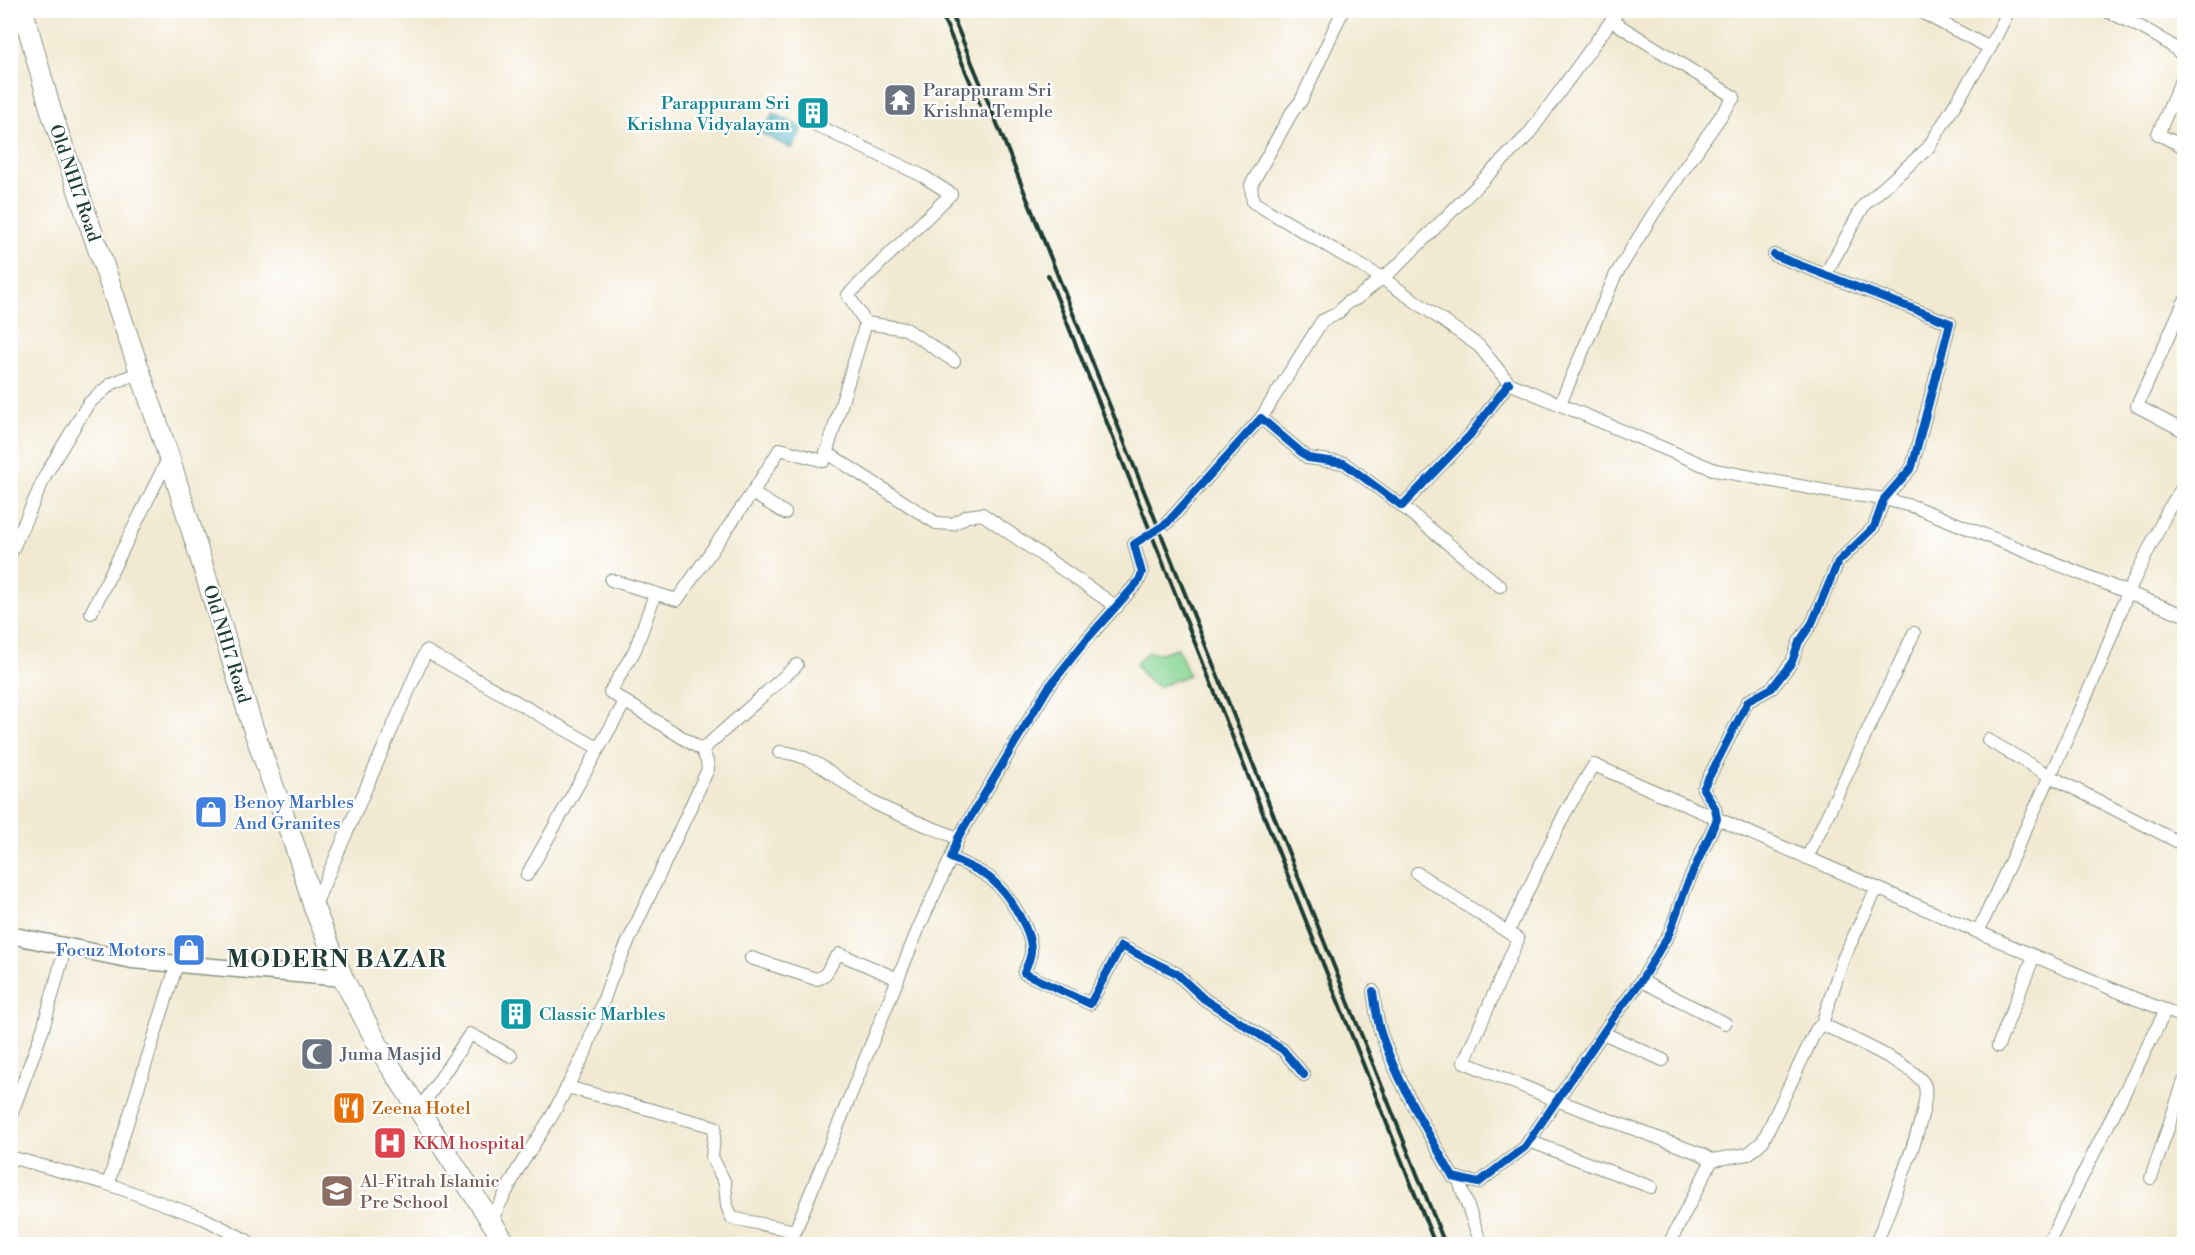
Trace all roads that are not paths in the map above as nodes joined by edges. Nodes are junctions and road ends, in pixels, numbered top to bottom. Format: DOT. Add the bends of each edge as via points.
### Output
graph roads {
  1 [pos="22,10"];
  2 [pos="1343,10"];
  3 [pos="1917,10"];
  4 [pos="2009,10"];
  5 [pos="2104,10"];
  6 [pos="1616,16"];
  7 [pos="1990,48"];
  8 [pos="2184,58"];
  9 [pos="2184,74"];
  10 [pos="816,125"];
  11 [pos="2184,147"];
  12 [pos="1774,255"];
  13 [pos="1826,275"];
  14 [pos="1382,278"];
  15 [pos="2184,302"];
  16 [pos="866,323"];
  17 [pos="954,361"];
  18 [pos="140,372"];
  19 [pos="1509,383"];
  20 [pos="1560,404"];
  21 [pos="1261,418"];
  22 [pos="2184,431"];
  23 [pos="826,452"];
  24 [pos="169,457"];
  25 [pos="2184,485"];
  26 [pos="752,493"];
  27 [pos="1884,499"];
  28 [pos="1402,506"];
  29 [pos="785,513"];
  30 [pos="1167,523"];
  31 [pos="1134,544"];
  32 [pos="10,555"];
  33 [pos="611,580"];
  34 [pos="1500,586"];
  35 [pos="655,594"];
  36 [pos="2127,594"];
  37 [pos="1117,607"];
  38 [pos="91,613"];
  39 [pos="2184,615"];
  40 [pos="1914,633"];
  41 [pos="797,666"];
  42 [pos="625,702"];
  43 [pos="1988,740"];
  44 [pos="598,748"];
  45 [pos="702,750"];
  46 [pos="780,752"];
  47 [pos="2050,776"];
  48 [pos="1717,819"];
  49 [pos="958,838"];
  50 [pos="2184,844"];
  51 [pos="951,858"];
  52 [pos="1807,858"];
  53 [pos="1417,873"];
  54 [pos="528,874"];
  55 [pos="1876,888"];
  56 [pos="314,908"];
  57 [pos="1508,932"];
  58 [pos="1978,932"];
  59 [pos="10,935"];
  60 [pos="66,945"];
  61 [pos="2034,956"];
  62 [pos="751,958"];
  63 [pos="177,964"];
  64 [pos="343,978"];
  65 [pos="898,979"];
  66 [pos="1641,981"];
  67 [pos="1373,991"];
  68 [pos="2166,1010"];
  69 [pos="2184,1017"];
  70 [pos="1725,1023"];
  71 [pos="1822,1024"];
  72 [pos="1603,1033"];
  73 [pos="1998,1046"];
  74 [pos="511,1056"];
  75 [pos="1663,1060"];
  76 [pos="1304,1075"];
  77 [pos="2184,1081"];
  78 [pos="567,1088"];
  79 [pos="1556,1100"];
  80 [pos="418,1112"];
  81 [pos="10,1118"];
  82 [pos="1529,1141"];
  83 [pos="10,1157"];
  84 [pos="1712,1160"];
  85 [pos="1458,1178"];
  86 [pos="2151,1178"];
  87 [pos="108,1184"];
  88 [pos="1651,1187"];
  89 [pos="491,1221"];
  90 [pos="251,1245"];
  91 [pos="506,1245"];
  92 [pos="1481,1245"];
  93 [pos="1669,1245"];
  94 [pos="1876,1245"];
  95 [pos="2048,1245"];
  1 -- 18 [label="main road, Old NH17 Road" via="51,111"];
  2 -- 14 [label="street" via="1301,100 1251,185 1253,202"];
  3 -- 7 [label="street"];
  4 -- 7 [label="street"];
  5 -- 8 [label="street" via="2155,36"];
  6 -- 14 [label="street" via="1528,135"];
  6 -- 20 [label="street" via="1734,97 1615,276"];
  7 -- 13 [label="street" via="1928,148 1864,206"];
  9 -- 11 [label="street" via="2158,134"];
  10 -- 16 [label="street" via="923,176 951,194 848,295"];
  12 -- 13 [label="street"];
  13 -- 27 [label="street" via="1950,323 1912,466"];
  14 -- 19 [label="street" via="1479,346"];
  14 -- 21 [label="street" via="1322,321"];
  15 -- 22 [label="street" via="2137,406"];
  16 -- 17 [label="street" via="906,329"];
  16 -- 23 [label="street"];
  18 -- 24 [label="main road, Old NH17 Road"];
  18 -- 32 [label="street" via="111,384 88,404 46,474"];
  19 -- 20 [label="street"];
  19 -- 28 [label="street" via="1470,435"];
  20 -- 27 [label="street" via="1715,470"];
  21 -- 28 [label="street" via="1308,458 1344,463"];
  21 -- 30 [label="street"];
  23 -- 26 [label="street" via="824,460 780,449"];
  23 -- 37 [label="street" via="936,523 953,524 982,514"];
  24 -- 38 [label="street"];
  24 -- 56 [label="main road, Old NH17 Road"];
  25 -- 36 [label="street"];
  26 -- 29 [label="street"];
  26 -- 35 [label="street" via="676,600"];
  27 -- 36 [label="street" via="1915,507"];
  27 -- 48 [label="street" via="1874,527 1838,562 1792,662 1772,688 1748,701 1703,789"];
  28 -- 34 [label="street"];
  31 -- 37 [label="street" via="1142,573"];
  33 -- 35 [label="street"];
  35 -- 42 [label="street" via="635,650 610,692"];
  36 -- 39 [label="street"];
  36 -- 47 [label="street"];
  37 -- 49 [label="street" via="1044,695"];
  40 -- 52 [label="street"];
  41 -- 45 [label="street"];
  42 -- 44 [label="street"];
  42 -- 45 [label="street"];
  43 -- 47 [label="street"];
  44 -- 54 [label="street"];
  44 -- 56 [label="street" via="426,651"];
  45 -- 78 [label="street" via="708,769 610,979 585,1053"];
  46 -- 49 [label="street" via="796,752 878,805"];
  47 -- 50 [label="street"];
  47 -- 58 [label="street"];
  48 -- 52 [label="street"];
  48 -- 57 [label="street" via="1593,765 1565,813"];
  48 -- 66 [label="street" via="1670,932"];
  49 -- 51 [label="street"];
  51 -- 65 [label="street"];
  51 -- 76 [label="street" via="994,881 1014,907 1029,936 1031,953 1024,973 1090,1004 1121,946 1176,973 1204,999 1283,1050"];
  52 -- 55 [label="street"];
  53 -- 57 [label="street"];
  55 -- 58 [label="street"];
  55 -- 71 [label="street" via="1843,958"];
  56 -- 64 [label="main road, Old NH17 Road"];
  57 -- 79 [label="street" via="1518,939 1464,1062"];
  58 -- 61 [label="street"];
  59 -- 60 [label="main road"];
  60 -- 63 [label="main road" via="132,960"];
  60 -- 81 [label="street" via="43,1029"];
  61 -- 68 [label="street"];
  61 -- 73 [label="street"];
  62 -- 65 [label="street" via="816,979 822,978 840,954"];
  63 -- 64 [label="main road"];
  63 -- 87 [label="street"];
  64 -- 80 [label="main road, Old NH17 Road"];
  65 -- 78 [label="street" via="795,1231 732,1218 725,1183 712,1157 715,1127"];
  66 -- 70 [label="street"];
  66 -- 72 [label="street"];
  67 -- 85 [label="street" via="1393,1064 1453,1176"];
  68 -- 69 [label="street"];
  68 -- 95 [label="street"];
  71 -- 84 [label="street" via="1763,1141 1748,1154"];
  71 -- 94 [label="street" via="1907,1067 1923,1082 1927,1092 1920,1124"];
  72 -- 75 [label="street"];
  72 -- 79 [label="street"];
  74 -- 80 [label="street" via="470,1034"];
  77 -- 86 [label="street"];
  78 -- 89 [label="street"];
  79 -- 82 [label="street"];
  79 -- 84 [label="street"];
  80 -- 89 [label="main road, Old NH17 Road"];
  82 -- 85 [label="street" via="1478,1183"];
  82 -- 88 [label="street"];
  83 -- 87 [label="street"];
  84 -- 93 [label="street"];
  85 -- 92 [label="street"];
  87 -- 90 [label="street" via="203,1218"];
  89 -- 91 [label="main road, Old NH17 Road"];
}
